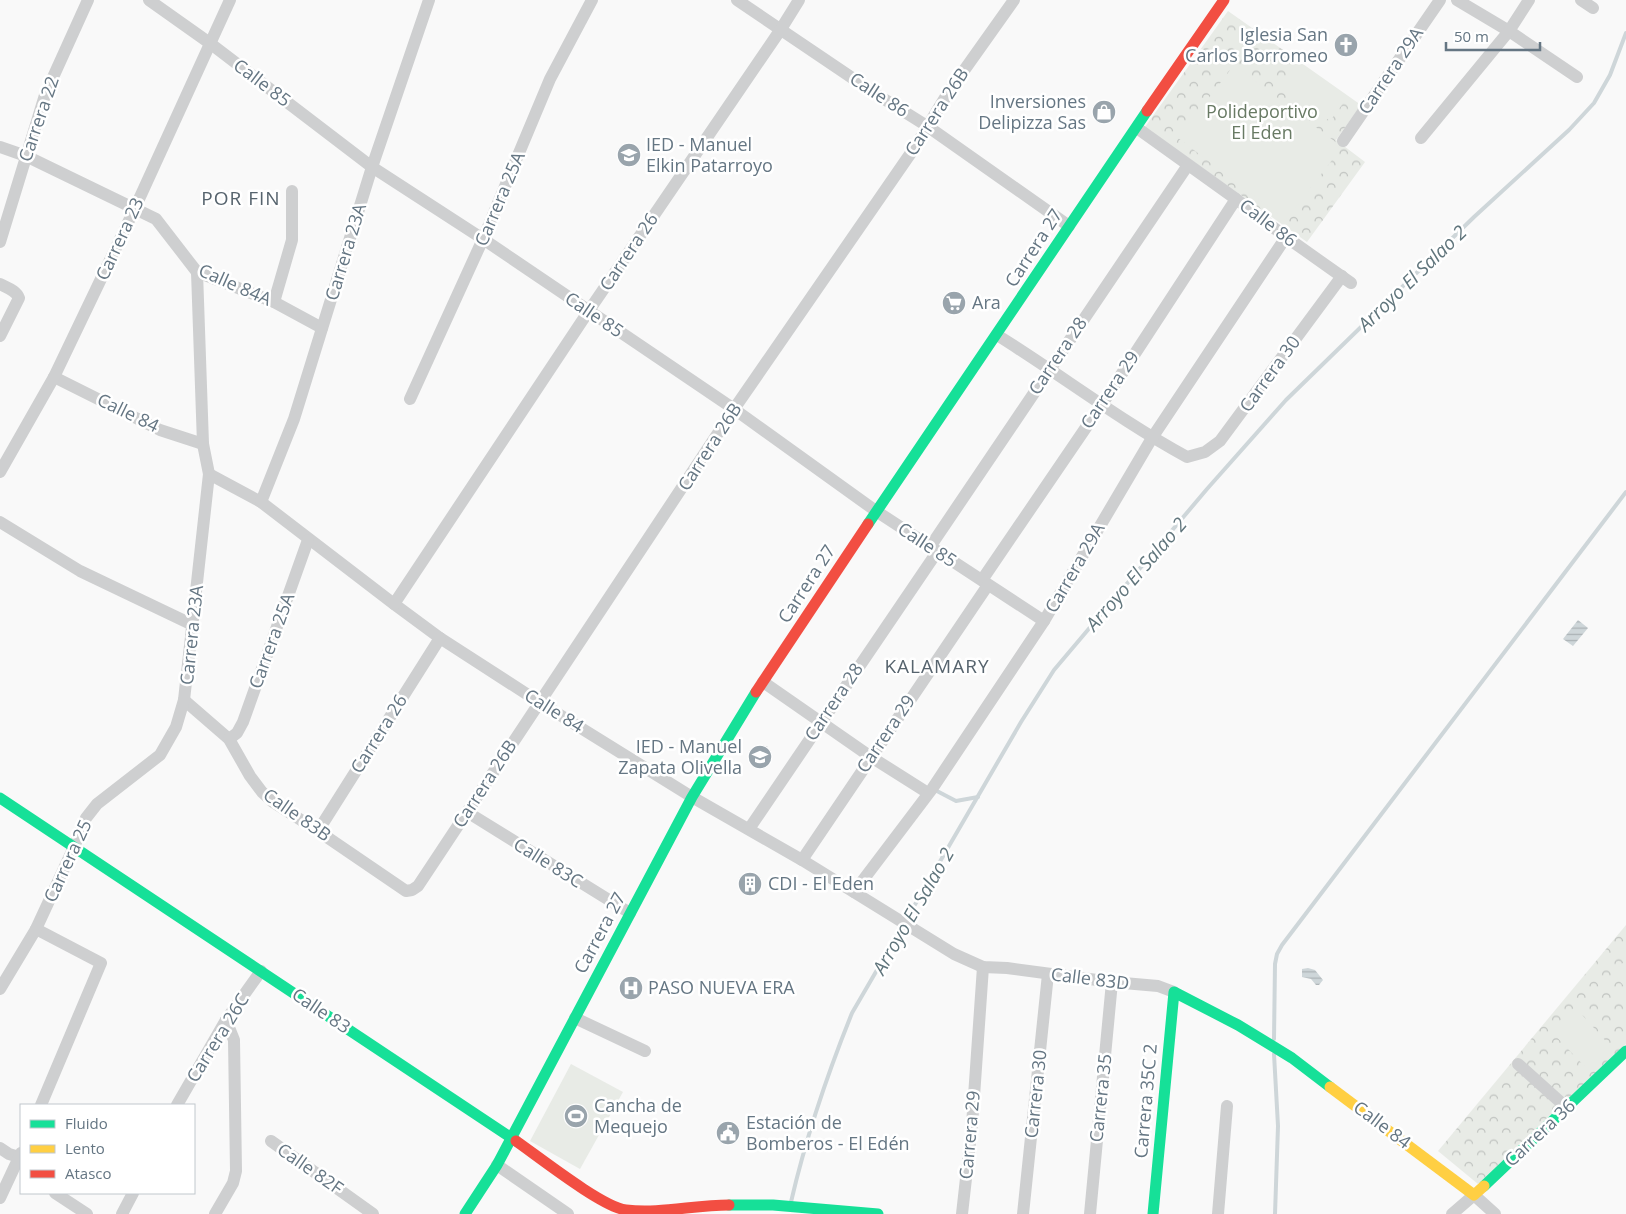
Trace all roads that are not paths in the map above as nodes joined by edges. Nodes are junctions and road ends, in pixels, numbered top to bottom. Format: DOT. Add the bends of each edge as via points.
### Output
graph roads {
  1 [pos="88,0"];
  2 [pos="149,0"];
  3 [pos="230,0"];
  4 [pos="429,0"];
  5 [pos="592,0"];
  6 [pos="738,0"];
  7 [pos="799,0"];
  8 [pos="1014,0"];
  9 [pos="1224,0"];
  10 [pos="1440,0"];
  11 [pos="1457,0"];
  12 [pos="1529,0"];
  13 [pos="1581,0"];
  14 [pos="1593,8"];
  15 [pos="781,29"];
  16 [pos="1509,31"];
  17 [pos="211,44"];
  18 [pos="1577,77"];
  19 [pos="927,126"];
  20 [pos="1137,128"];
  21 [pos="1421,138"];
  22 [pos="1343,141"];
  23 [pos="0,147"];
  24 [pos="26,156"];
  25 [pos="1188,165"];
  26 [pos="372,167"];
  27 [pos="292,191"];
  28 [pos="1236,199"];
  29 [pos="135,208"];
  30 [pos="1069,226"];
  31 [pos="1286,237"];
  32 [pos="483,239"];
  33 [pos="0,242"];
  34 [pos="197,272"];
  35 [pos="1346,280"];
  36 [pos="0,284"];
  37 [pos="274,302"];
  38 [pos="588,312"];
  39 [pos="322,328"];
  40 [pos="997,335"];
  41 [pos="0,336"];
  42 [pos="1050,368"];
  43 [pos="54,377"];
  44 [pos="410,399"];
  45 [pos="1102,404"];
  46 [pos="734,409"];
  47 [pos="1152,438"];
  48 [pos="203,444"];
  49 [pos="0,472"];
  50 [pos="209,474"];
  51 [pos="261,502"];
  52 [pos="876,511"];
  53 [pos="0,522"];
  54 [pos="308,540"];
  55 [pos="934,549"];
  56 [pos="985,582"];
  57 [pos="394,604"];
  58 [pos="1044,621"];
  59 [pos="193,625"];
  60 [pos="440,638"];
  61 [pos="763,682"];
  62 [pos="184,700"];
  63 [pos="538,702"];
  64 [pos="821,722"];
  65 [pos="229,740"];
  66 [pos="871,757"];
  67 [pos="928,793"];
  68 [pos="692,797"];
  69 [pos="0,798"];
  70 [pos="467,812"];
  71 [pos="749,828"];
  72 [pos="318,830"];
  73 [pos="74,847"];
  74 [pos="802,860"];
  75 [pos="406,891"];
  76 [pos="854,892"];
  77 [pos="630,913"];
  78 [pos="911,929"];
  79 [pos="36,930"];
  80 [pos="983,967"];
  81 [pos="261,971"];
  82 [pos="5,972"];
  83 [pos="1048,974"];
  84 [pos="1112,982"];
  85 [pos="0,989"];
  86 [pos="1174,992"];
  87 [pos="575,1018"];
  88 [pos="226,1020"];
  89 [pos="1266,1041"];
  90 [pos="645,1051"];
  91 [pos="1626,1051"];
  92 [pos="1518,1064"];
  93 [pos="41,1104"];
  94 [pos="178,1104"];
  95 [pos="1227,1106"];
  96 [pos="1567,1108"];
  97 [pos="511,1138"];
  98 [pos="270,1141"];
  99 [pos="0,1148"];
  100 [pos="19,1162"];
  101 [pos="496,1165"];
  102 [pos="57,1194"];
  103 [pos="133,1194"];
  104 [pos="1474,1195"];
  105 [pos="0,1198"];
  106 [pos="830,1212"];
  107 [pos="124,1213"];
  108 [pos="87,1214"];
  109 [pos="215,1214"];
  110 [pos="373,1214"];
  111 [pos="465,1214"];
  112 [pos="568,1214"];
  113 [pos="878,1214"];
  114 [pos="962,1214"];
  115 [pos="1023,1214"];
  116 [pos="1090,1214"];
  117 [pos="1153,1214"];
  118 [pos="1218,1214"];
  119 [pos="1452,1214"];
  120 [pos="1494,1214"];
  1 -- 24 [label="street, Carrera 22" via="44,95"];
  2 -- 17 [label="street, Calle 85"];
  3 -- 17 [label="street, Carrera 23"];
  4 -- 26 [label="street, Carrera 23A"];
  5 -- 32 [label="street, Carrera 25A" via="550,79"];
  6 -- 15 [label="street, Calle 86"];
  7 -- 15 [label="street, Carrera 26"];
  8 -- 19 [label="street, Carrera 26B"];
  9 -- 20 [label="street, Carrera 27"];
  10 -- 22 [label="street, Carrera 29A"];
  11 -- 16 [label="street"];
  12 -- 16 [label="street"];
  13 -- 14 [label="street"];
  15 -- 19 [label="street, Calle 86"];
  15 -- 38 [label="street, Carrera 26"];
  16 -- 18 [label="street"];
  16 -- 21 [label="street"];
  17 -- 26 [label="street, Calle 85"];
  17 -- 29 [label="street, Carrera 23"];
  19 -- 30 [label="street, Calle 86"];
  19 -- 46 [label="street, Carrera 26B"];
  20 -- 25 [label="street, Calle 86"];
  20 -- 30 [label="street, Carrera 27"];
  23 -- 24 [label="street, Calle 84A"];
  24 -- 29 [label="street, Calle 84A"];
  24 -- 33 [label="street, Carrera 22"];
  25 -- 28 [label="street, Calle 86"];
  25 -- 42 [label="street, Carrera 28"];
  26 -- 32 [label="street, Calle 85"];
  26 -- 39 [label="street, Carrera 23A"];
  27 -- 37 [label="street" via="292,240"];
  28 -- 31 [label="street, Calle 86"];
  28 -- 45 [label="street, Carrera 29"];
  29 -- 34 [label="street, Calle 84A" via="156,219"];
  29 -- 43 [label="street, Carrera 23"];
  30 -- 40 [label="street, Carrera 27"];
  31 -- 35 [label="street, Calle 86"];
  31 -- 47 [label="street, Carrera 29A"];
  32 -- 38 [label="street, Calle 85"];
  32 -- 44 [label="street, Carrera 25A"];
  34 -- 37 [label="street, Calle 84A"];
  34 -- 48 [label="street, Carrera 23A"];
  35 -- 47 [label="street, Carrera 30" via="1220,441 1205,452 1186,457"];
  36 -- 41 [label="street" via="13,290 18,298"];
  37 -- 39 [label="street, Calle 84A"];
  38 -- 46 [label="street, Calle 85"];
  38 -- 57 [label="street, Carrera 26"];
  39 -- 51 [label="street, Carrera 23A" via="294,419"];
  40 -- 42 [label="street"];
  40 -- 52 [label="street, Carrera 27"];
  42 -- 45 [label="street"];
  42 -- 55 [label="street, Carrera 28"];
  43 -- 48 [label="street, Calle 84" via="160,430"];
  43 -- 49 [label="street, Carrera 23"];
  45 -- 47 [label="street"];
  45 -- 56 [label="street, Carrera 29"];
  46 -- 52 [label="street, Calle 85"];
  46 -- 63 [label="street, Carrera 26B"];
  47 -- 58 [label="street, Carrera 29A"];
  48 -- 50 [label="street, Carrera 23A"];
  50 -- 51 [label="street, Calle 84"];
  50 -- 59 [label="street, Carrera 23A"];
  51 -- 54 [label="street, Calle 84"];
  52 -- 55 [label="street, Calle 85"];
  52 -- 61 [label="street, Carrera 27"];
  53 -- 59 [label="street" via="80,571"];
  54 -- 57 [label="street, Calle 84"];
  54 -- 65 [label="street, Carrera 25A" via="243,722"];
  55 -- 56 [label="street, Calle 85"];
  55 -- 64 [label="street, Carrera 28"];
  56 -- 58 [label="street, Calle 85"];
  56 -- 66 [label="street, Carrera 29"];
  57 -- 60 [label="street, Calle 84"];
  58 -- 67 [label="street, Carrera 29A"];
  59 -- 62 [label="street, Carrera 23A"];
  60 -- 63 [label="street, Calle 84"];
  60 -- 72 [label="street, Carrera 26"];
  61 -- 64 [label="street"];
  61 -- 68 [label="street, Carrera 27"];
  62 -- 65 [label="street, Calle 83B"];
  62 -- 73 [label="street, Carrera 25" via="176,727 160,755 97,804 86,818"];
  63 -- 68 [label="street, Calle 84"];
  63 -- 70 [label="street, Carrera 26B"];
  64 -- 66 [label="street"];
  64 -- 71 [label="street, Carrera 28"];
  65 -- 72 [label="street, Calle 83B" via="262,792"];
  66 -- 67 [label="street"];
  66 -- 74 [label="street, Carrera 29"];
  67 -- 76 [label="street, Carrera 29A"];
  68 -- 71 [label="street, Calle 84"];
  68 -- 77 [label="street, Carrera 27"];
  69 -- 73 [label="street, Calle 83"];
  70 -- 75 [label="street, Carrera 26B" via="418,886"];
  70 -- 77 [label="street, Calle 83C"];
  71 -- 74 [label="street, Calle 84"];
  72 -- 75 [label="street, Calle 83B"];
  73 -- 79 [label="street, Carrera 25"];
  73 -- 81 [label="street, Calle 83"];
  74 -- 76 [label="street, Calle 84"];
  76 -- 78 [label="street, Calle 84"];
  77 -- 87 [label="street, Carrera 27"];
  78 -- 80 [label="street, Calle 83D"];
  79 -- 82 [label="street, Carrera 25"];
  79 -- 93 [label="street" via="101,963"];
  80 -- 83 [label="street, Calle 83D"];
  80 -- 114 [label="street, Carrera 29"];
  81 -- 88 [label="street, Carrera 26C"];
  81 -- 97 [label="street, Calle 83"];
  82 -- 85 [label="street, Carrera 25"];
  83 -- 84 [label="street, Calle 83D"];
  83 -- 115 [label="street, Carrera 30"];
  84 -- 86 [label="street, Calle 83D" via="1158,986"];
  84 -- 116 [label="street, Carrera 35"];
  86 -- 89 [label="street, Calle 83D"];
  86 -- 117 [label="street, Carrera 35C 2"];
  87 -- 90 [label="street"];
  87 -- 97 [label="street, Carrera 27"];
  88 -- 94 [label="street, Carrera 26C"];
  88 -- 109 [label="street" via="234,1040 236,1171 233,1183"];
  89 -- 104 [label="street, Calle 84"];
  91 -- 96 [label="street, Carrera 36"];
  92 -- 96 [label="street"];
  95 -- 118 [label="street"];
  96 -- 104 [label="street, Carrera 36"];
  97 -- 101 [label="street, Carrera 27"];
  97 -- 106 [label="street, Calle 83" via="598,1198 623,1210 648,1212 722,1205 773,1205"];
  98 -- 110 [label="street, Calle 82F"];
  99 -- 100 [label="street"];
  100 -- 105 [label="street"];
  101 -- 111 [label="street, Carrera 27"];
  101 -- 112 [label="street"];
  102 -- 108 [label="street"];
  103 -- 107 [label="street"];
  104 -- 119 [label="street, Carrera 36"];
  104 -- 120 [label="street, Calle 84"];
  106 -- 113 [label="street"];
}
